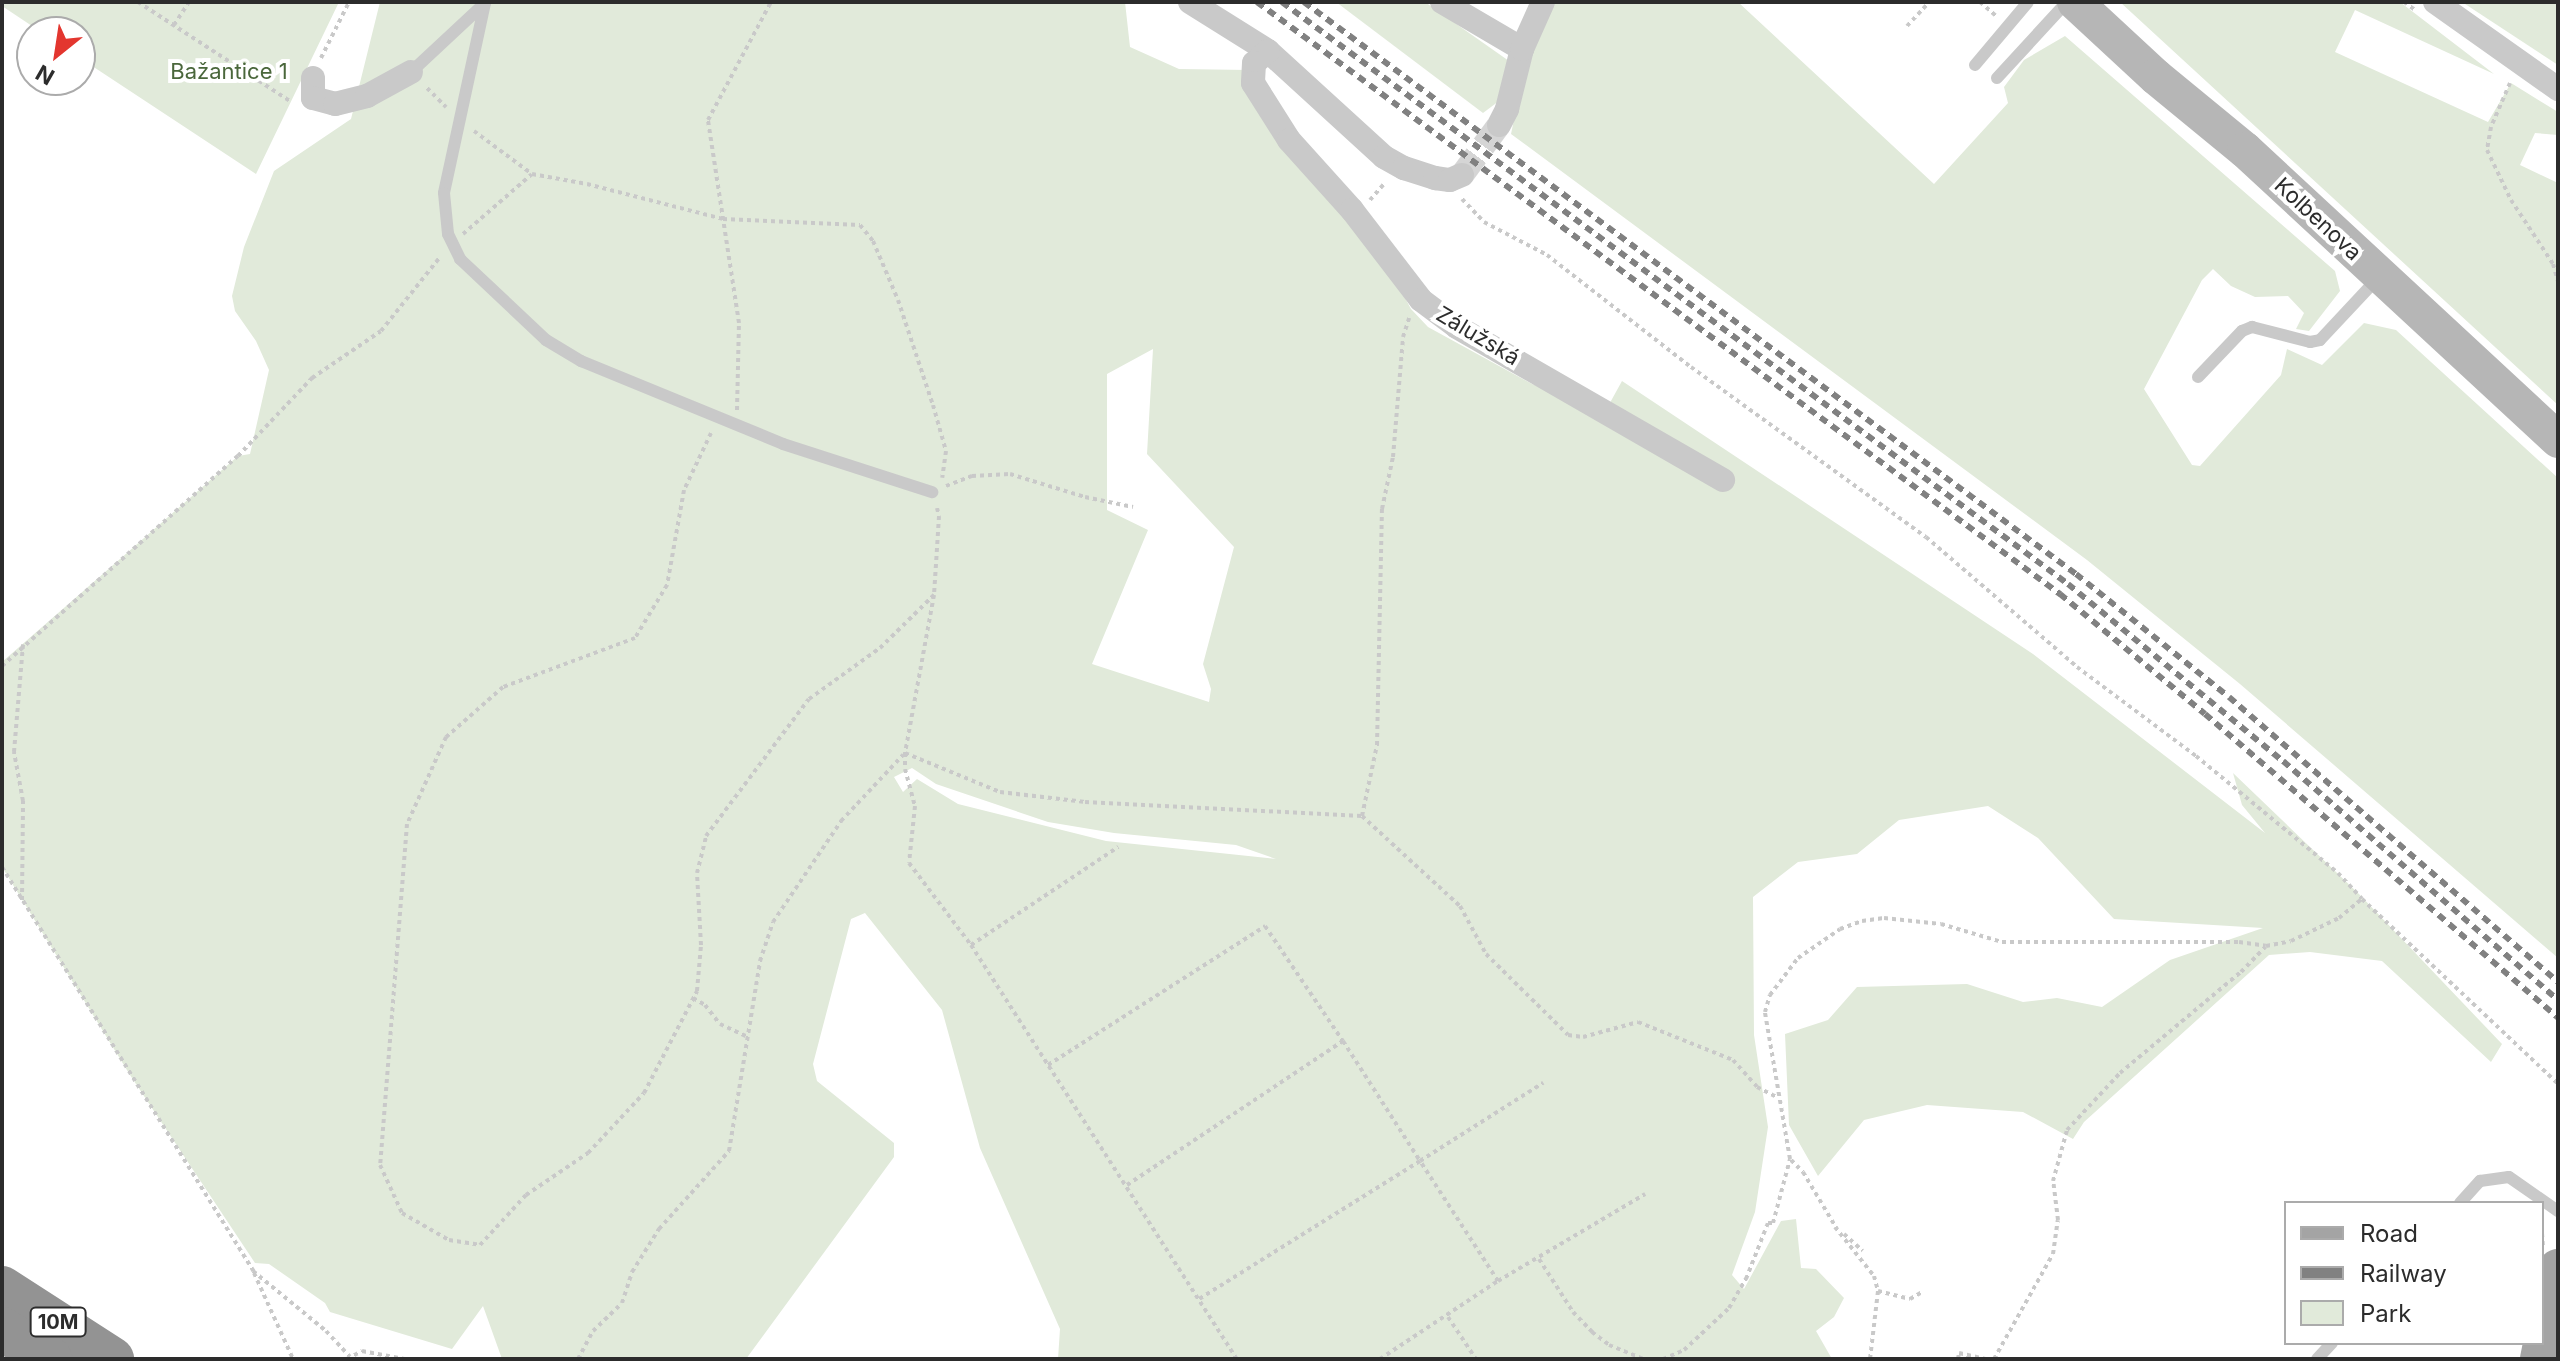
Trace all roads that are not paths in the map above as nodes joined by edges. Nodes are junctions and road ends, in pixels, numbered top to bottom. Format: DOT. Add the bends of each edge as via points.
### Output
graph roads {
  1 [pos="1190,2"];
  2 [pos="1442,2"];
  3 [pos="1543,2"];
  4 [pos="2028,2"];
  5 [pos="2067,2"];
  6 [pos="2075,2"];
  7 [pos="2435,2"];
  8 [pos="485,3"];
  9 [pos="1522,49"];
  10 [pos="1268,51"];
  11 [pos="1975,65"];
  12 [pos="411,72"];
  13 [pos="313,78"];
  14 [pos="1997,78"];
  15 [pos="2558,89"];
  16 [pos="1499,125"];
  17 [pos="1456,178"];
  18 [pos="2379,276"];
  19 [pos="2198,377"];
  20 [pos="2558,440"];
  21 [pos="1723,480"];
  22 [pos="936,490"];
  23 [pos="2462,1201"];
  24 [pos="2544,1201"];
  25 [pos="2558,1269"];
  26 [pos="2,1288"];
  27 [pos="2,1329"];
  28 [pos="2544,1339"];
  29 [pos="50,1359"];
  30 [pos="112,1359"];
  1 -- 10 [label="street"];
  2 -- 9 [label="street"];
  3 -- 9 [label="street"];
  4 -- 11 [label="lane"];
  5 -- 14 [label="lane"];
  6 -- 18 [label="main road, Kolbenova"];
  7 -- 15 [label="street"];
  8 -- 12 [label="lane"];
  8 -- 22 [label="lane" via="444,193 452,243 460,259 546,340 581,361 783,444"];
  9 -- 16 [label="street"];
  10 -- 17 [label="street" via="1366,141 1404,168"];
  10 -- 21 [label="street, Zálužská" via="1254,63 1253,83 1289,140 1352,210 1421,300 1457,327"];
  12 -- 13 [label="street" via="367,96 335,104 313,98"];
  18 -- 19 [label="lane" via="2320,340 2252,327"];
  18 -- 20 [label="main road, Kolbenova"];
  23 -- 24 [label="lane" via="2480,1181 2509,1177"];
  25 -- 28 [label="main road"];
  26 -- 30 [label="highway, 10M"];
  27 -- 29 [label="highway, 10M"];
}
